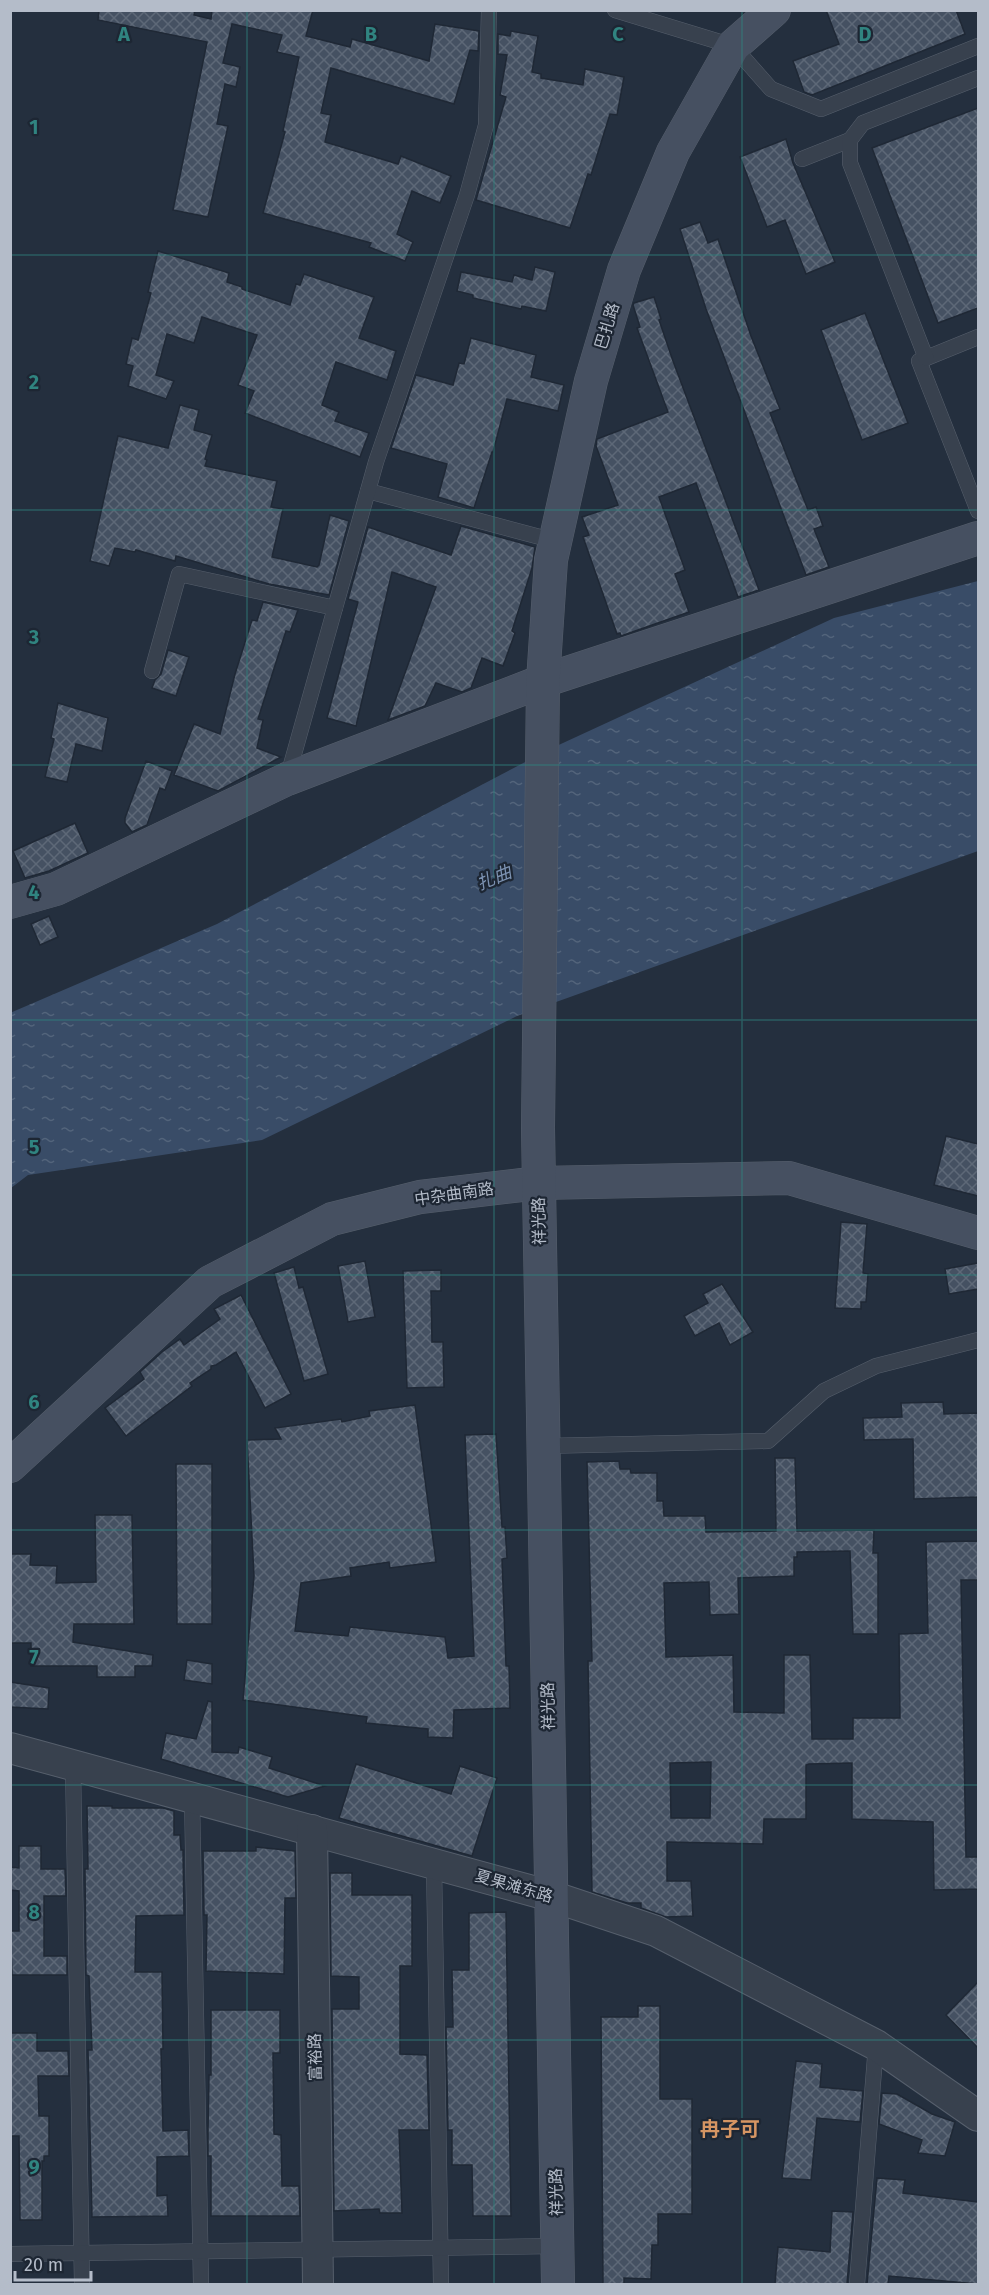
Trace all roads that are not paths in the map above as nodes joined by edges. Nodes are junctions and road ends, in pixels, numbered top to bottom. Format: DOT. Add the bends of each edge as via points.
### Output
graph roads {
  1 [pos="489,10"];
  2 [pos="615,10"];
  3 [pos="774,10"];
  4 [pos="733,46"];
  5 [pos="978,46"];
  6 [pos="978,78"];
  7 [pos="850,140"];
  8 [pos="802,159"];
  9 [pos="978,337"];
  10 [pos="926,358"];
  11 [pos="368,491"];
  12 [pos="978,511"];
  13 [pos="978,538"];
  14 [pos="555,541"];
  15 [pos="335,608"];
  16 [pos="152,671"];
  17 [pos="543,681"];
  18 [pos="287,778"];
  19 [pos="10,902"];
  20 [pos="538,1183"];
  21 [pos="978,1233"];
  22 [pos="978,1340"];
  23 [pos="543,1446"];
  24 [pos="10,1466"];
  25 [pos="10,1748"];
  26 [pos="74,1765"];
  27 [pos="192,1797"];
  28 [pos="312,1830"];
  29 [pos="434,1864"];
  30 [pos="551,1896"];
  31 [pos="876,2045"];
  32 [pos="978,2116"];
  33 [pos="558,2246"];
  34 [pos="440,2248"];
  35 [pos="318,2250"];
  36 [pos="201,2252"];
  37 [pos="82,2253"];
  38 [pos="10,2254"];
  39 [pos="82,2284"];
  40 [pos="201,2284"];
  41 [pos="318,2284"];
  42 [pos="441,2284"];
  43 [pos="558,2284"];
  44 [pos="857,2284"];
  1 -- 11 [label="lane" via="486,125 467,195"];
  2 -- 4 [label="lane"];
  3 -- 4 [label="street, 巴扎路"];
  4 -- 5 [label="lane" via="771,89 821,110"];
  4 -- 14 [label="street, 巴扎路" via="673,152 624,270 591,381"];
  6 -- 7 [label="lane" via="863,123"];
  7 -- 8 [label="lane"];
  7 -- 10 [label="lane" via="850,163"];
  9 -- 10 [label="lane"];
  10 -- 12 [label="lane" via="919,361"];
  11 -- 14 [label="lane"];
  11 -- 15 [label="lane"];
  13 -- 17 [label="street"];
  14 -- 17 [label="street, 巴扎路"];
  15 -- 16 [label="lane" via="179,574"];
  15 -- 18 [label="lane"];
  17 -- 18 [label="street"];
  17 -- 20 [label="street, 祥光路"];
  18 -- 19 [label="street" via="56,889"];
  20 -- 21 [label="street, 中杂曲南路" via="789,1178"];
  20 -- 23 [label="street, 祥光路"];
  20 -- 24 [label="street, 中杂曲南路" via="420,1197 332,1219 210,1282"];
  22 -- 23 [label="lane" via="876,1366 825,1391 768,1441"];
  23 -- 30 [label="street, 祥光路"];
  25 -- 26 [label="street, 夏果滩东路"];
  26 -- 27 [label="street, 夏果滩东路"];
  26 -- 37 [label="lane"];
  27 -- 28 [label="street, 夏果滩东路"];
  27 -- 36 [label="lane"];
  28 -- 29 [label="street, 夏果滩东路"];
  28 -- 35 [label="street, 富裕路"];
  29 -- 30 [label="street, 夏果滩东路"];
  29 -- 34 [label="lane"];
  30 -- 31 [label="street, 夏果滩东路" via="656,1931"];
  30 -- 33 [label="street, 祥光路"];
  31 -- 32 [label="street, 夏果滩东路"];
  31 -- 44 [label="lane"];
  33 -- 34 [label="lane"];
  33 -- 43 [label="street, 祥光路"];
  34 -- 35 [label="lane"];
  34 -- 42 [label="lane"];
  35 -- 36 [label="lane"];
  35 -- 41 [label="street, 富裕路"];
  36 -- 37 [label="lane"];
  36 -- 40 [label="lane"];
  37 -- 38 [label="lane"];
  37 -- 39 [label="lane"];
}
